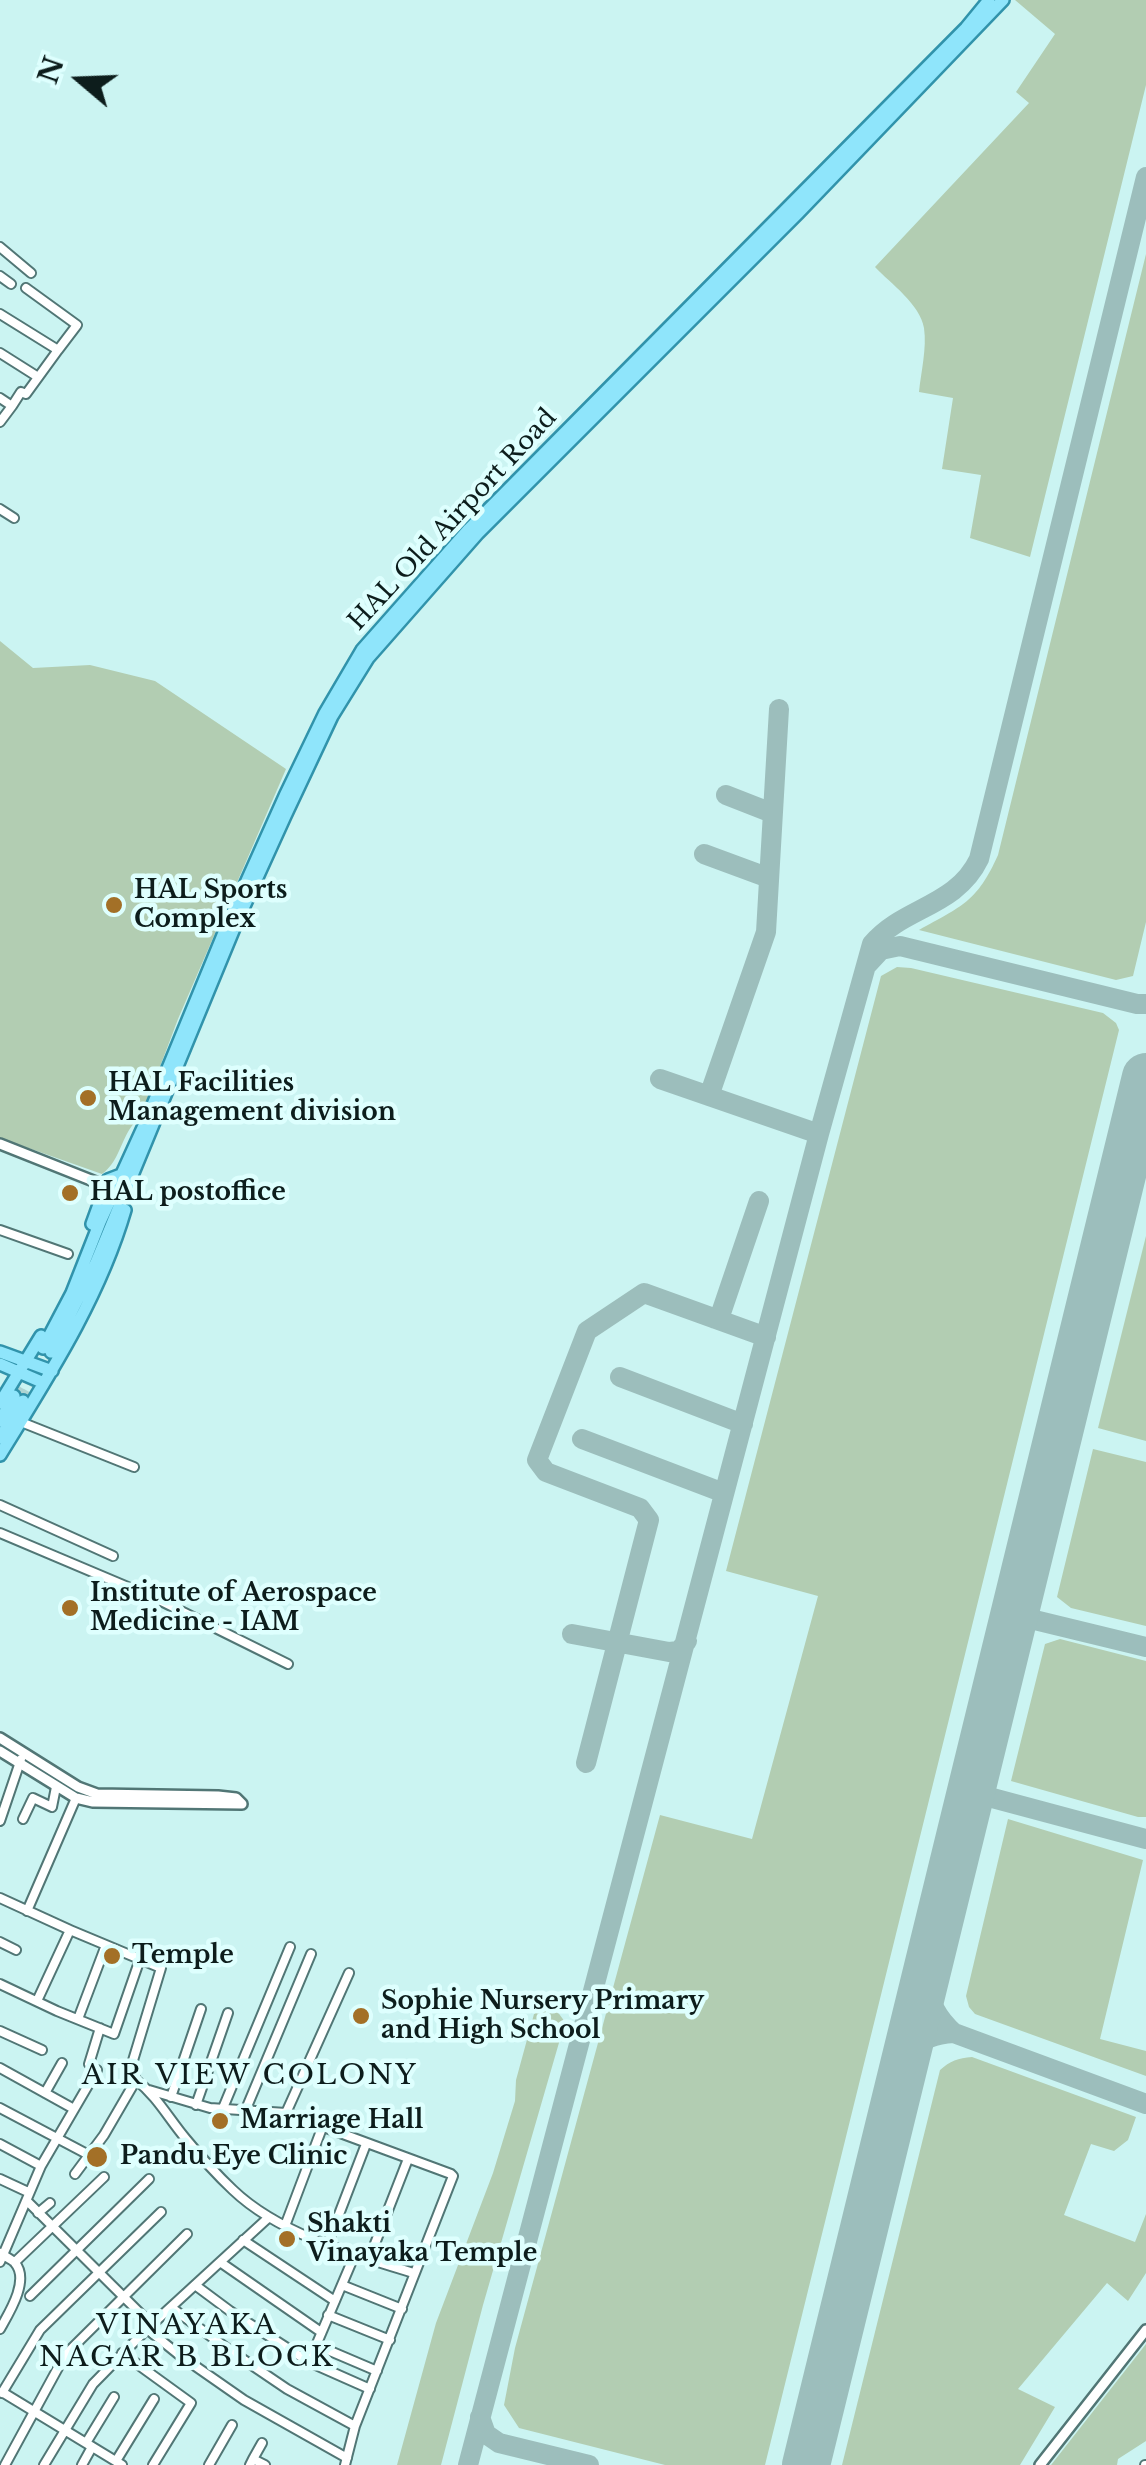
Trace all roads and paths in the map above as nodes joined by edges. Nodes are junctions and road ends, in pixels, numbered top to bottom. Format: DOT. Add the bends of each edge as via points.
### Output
graph roads {
  1 [pos="1003,0"];
  2 [pos="986,4"];
  3 [pos="0,248"];
  4 [pos="32,273"];
  5 [pos="0,276"];
  6 [pos="11,284"];
  7 [pos="26,288"];
  8 [pos="0,314"];
  9 [pos="58,350"];
  10 [pos="0,353"];
  11 [pos="38,377"];
  12 [pos="0,398"];
  13 [pos="12,406"];
  14 [pos="0,422"];
  15 [pos="0,509"];
  16 [pos="14,518"];
  17 [pos="480,525"];
  18 [pos="0,1144"];
  19 [pos="125,1178"];
  20 [pos="106,1186"];
  21 [pos="0,1230"];
  22 [pos="68,1254"];
  23 [pos="47,1350"];
  24 [pos="0,1352"];
  25 [pos="0,1364"];
  26 [pos="22,1366"];
  27 [pos="52,1371"];
  28 [pos="44,1383"];
  29 [pos="0,1403"];
  30 [pos="0,1420"];
  31 [pos="20,1422"];
  32 [pos="0,1438"];
  33 [pos="0,1455"];
  34 [pos="134,1467"];
  35 [pos="0,1505"];
  36 [pos="0,1533"];
  37 [pos="113,1556"];
  38 [pos="288,1664"];
  39 [pos="0,1738"];
  40 [pos="0,1752"];
  41 [pos="21,1759"];
  42 [pos="56,1786"];
  43 [pos="76,1798"];
  44 [pos="23,1820"];
  45 [pos="0,1821"];
  46 [pos="0,1898"];
  47 [pos="27,1910"];
  48 [pos="70,1930"];
  49 [pos="0,1942"];
  50 [pos="106,1945"];
  51 [pos="290,1947"];
  52 [pos="16,1950"];
  53 [pos="311,1954"];
  54 [pos="140,1959"];
  55 [pos="348,1972"];
  56 [pos="0,1984"];
  57 [pos="36,2001"];
  58 [pos="200,2009"];
  59 [pos="228,2013"];
  60 [pos="78,2019"];
  61 [pos="100,2028"];
  62 [pos="0,2031"];
  63 [pos="42,2050"];
  64 [pos="62,2063"];
  65 [pos="0,2068"];
  66 [pos="136,2080"];
  67 [pos="149,2090"];
  68 [pos="45,2092"];
  69 [pos="171,2097"];
  70 [pos="196,2106"];
  71 [pos="0,2108"];
  72 [pos="74,2108"];
  73 [pos="223,2108"];
  74 [pos="246,2109"];
  75 [pos="286,2114"];
  76 [pos="322,2128"];
  77 [pos="57,2138"];
  78 [pos="0,2144"];
  79 [pos="366,2144"];
  80 [pos="88,2154"];
  81 [pos="408,2159"];
  82 [pos="41,2166"];
  83 [pos="75,2174"];
  84 [pos="104,2177"];
  85 [pos="0,2179"];
  86 [pos="148,2179"];
  87 [pos="28,2196"];
  88 [pos="50,2203"];
  89 [pos="161,2212"];
  90 [pos="38,2213"];
  91 [pos="268,2218"];
  92 [pos="284,2226"];
  93 [pos="52,2228"];
  94 [pos="186,2234"];
  95 [pos="244,2240"];
  96 [pos="328,2243"];
  97 [pos="76,2249"];
  98 [pos="355,2254"];
  99 [pos="1,2257"];
  100 [pos="369,2259"];
  101 [pos="15,2262"];
  102 [pos="220,2262"];
  103 [pos="101,2272"];
  104 [pos="414,2273"];
  105 [pos="195,2285"];
  106 [pos="342,2285"];
  107 [pos="124,2295"];
  108 [pos="30,2296"];
  109 [pos="334,2301"];
  110 [pos="172,2308"];
  111 [pos="402,2309"];
  112 [pos="328,2315"];
  113 [pos="149,2327"];
  114 [pos="0,2329"];
  115 [pos="1146,2330"];
  116 [pos="321,2332"];
  117 [pos="390,2340"];
  118 [pos="316,2345"];
  119 [pos="122,2354"];
  120 [pos="309,2362"];
  121 [pos="377,2371"];
  122 [pos="370,2389"];
  123 [pos="1,2392"];
  124 [pos="114,2398"];
  125 [pos="154,2400"];
  126 [pos="34,2412"];
  127 [pos="232,2425"];
  128 [pos="356,2426"];
  129 [pos="65,2430"];
  130 [pos="262,2444"];
  131 [pos="89,2445"];
  132 [pos="252,2462"];
  133 [pos="346,2462"];
  134 [pos="119,2463"];
  135 [pos="5,2465"];
  136 [pos="44,2465"];
  137 [pos="82,2465"];
  138 [pos="153,2465"];
  139 [pos="209,2465"];
  140 [pos="265,2465"];
  141 [pos="1040,2465"];
  1 -- 17 [label="main road, HAL Old Airport Road" via="798,213"];
  2 -- 17 [label="main road, HAL Old Airport Road"];
  3 -- 4 [label="street"];
  5 -- 6 [label="street"];
  7 -- 9 [label="street" via="77,325"];
  8 -- 9 [label="street"];
  9 -- 11 [label="street"];
  10 -- 11 [label="street"];
  11 -- 13 [label="street"];
  12 -- 13 [label="street"];
  13 -- 14 [label="street"];
  15 -- 16 [label="street"];
  17 -- 19 [label="main road, HAL Old Airport Road" via="362,650 319,724 228,923"];
  18 -- 20 [label="street"];
  19 -- 20 [label="main road"];
  19 -- 23 [label="main road"];
  19 -- 27 [label="main road" via="130,1191 117,1236"];
  20 -- 26 [label="main road" via="68,1285"];
  21 -- 22 [label="street"];
  24 -- 26 [label="main road"];
  25 -- 26 [label="main road"];
  26 -- 27 [label="main road"];
  26 -- 28 [label="main road"];
  26 -- 29 [label="main road"];
  27 -- 28 [label="main road"];
  28 -- 31 [label="main road"];
  30 -- 32 [label="main road" via="18,1399"];
  31 -- 33 [label="main road"];
  31 -- 34 [label="street"];
  35 -- 37 [label="street"];
  36 -- 38 [label="street" via="161,1600"];
  39 -- 41 [label="street"];
  40 -- 41 [label="street"];
  41 -- 42 [label="street"];
  41 -- 43 [label="street" via="97,1794 218,1796 242,1804"];
  41 -- 45 [label="street"];
  42 -- 43 [label="street"];
  42 -- 44 [label="street" via="52,1807 33,1798"];
  43 -- 47 [label="street"];
  46 -- 47 [label="street"];
  47 -- 48 [label="street"];
  48 -- 50 [label="street"];
  48 -- 57 [label="street"];
  49 -- 52 [label="street"];
  50 -- 54 [label="street"];
  50 -- 60 [label="street"];
  51 -- 73 [label="street"];
  53 -- 74 [label="street"];
  54 -- 61 [label="street" via="114,2034"];
  54 -- 66 [label="street" via="161,1972 131,2066"];
  55 -- 75 [label="street"];
  56 -- 57 [label="street"];
  57 -- 60 [label="street"];
  58 -- 69 [label="street"];
  59 -- 70 [label="street"];
  60 -- 61 [label="street"];
  61 -- 72 [label="street" via="93,2067"];
  62 -- 63 [label="street"];
  64 -- 68 [label="street"];
  65 -- 68 [label="street"];
  66 -- 67 [label="street"];
  66 -- 80 [label="street"];
  67 -- 69 [label="street"];
  67 -- 91 [label="street" via="234,2191"];
  68 -- 72 [label="street"];
  69 -- 70 [label="street"];
  70 -- 73 [label="street"];
  71 -- 77 [label="street"];
  72 -- 77 [label="street"];
  73 -- 74 [label="street"];
  74 -- 75 [label="street"];
  75 -- 76 [label="street"];
  76 -- 79 [label="street"];
  76 -- 92 [label="street"];
  77 -- 80 [label="street"];
  77 -- 82 [label="street"];
  78 -- 82 [label="street"];
  79 -- 81 [label="street"];
  79 -- 96 [label="street"];
  80 -- 83 [label="street"];
  81 -- 100 [label="street"];
  81 -- 104 [label="street" via="452,2180"];
  82 -- 87 [label="street"];
  84 -- 93 [label="street"];
  85 -- 87 [label="street"];
  86 -- 97 [label="street"];
  87 -- 90 [label="street"];
  87 -- 99 [label="street"];
  88 -- 90 [label="street"];
  89 -- 103 [label="street"];
  90 -- 93 [label="street"];
  91 -- 92 [label="street"];
  91 -- 95 [label="street"];
  92 -- 96 [label="street"];
  93 -- 97 [label="street"];
  93 -- 101 [label="street"];
  94 -- 107 [label="street"];
  95 -- 102 [label="street"];
  95 -- 109 [label="street"];
  96 -- 98 [label="street"];
  97 -- 103 [label="street"];
  97 -- 108 [label="street"];
  98 -- 100 [label="street"];
  98 -- 106 [label="street"];
  99 -- 101 [label="street"];
  100 -- 104 [label="street"];
  101 -- 114 [label="street" via="19,2287"];
  102 -- 105 [label="street"];
  102 -- 116 [label="street"];
  103 -- 107 [label="street"];
  103 -- 123 [label="street" via="40,2330"];
  104 -- 111 [label="street"];
  105 -- 110 [label="street"];
  105 -- 120 [label="street"];
  106 -- 109 [label="street"];
  106 -- 111 [label="street"];
  107 -- 113 [label="street"];
  107 -- 126 [label="street" via="64,2355"];
  109 -- 112 [label="street"];
  110 -- 113 [label="street"];
  110 -- 128 [label="street" via="287,2388"];
  111 -- 117 [label="street"];
  112 -- 116 [label="street"];
  112 -- 117 [label="street"];
  113 -- 119 [label="street"];
  113 -- 133 [label="street" via="244,2400"];
  115 -- 141 [label="street"];
  116 -- 118 [label="street"];
  117 -- 121 [label="street"];
  118 -- 120 [label="street"];
  118 -- 121 [label="street"];
  119 -- 129 [label="street" via="93,2384"];
  119 -- 138 [label="street" via="191,2404"];
  120 -- 122 [label="street"];
  121 -- 122 [label="street"];
  122 -- 128 [label="street"];
  123 -- 126 [label="street"];
  124 -- 131 [label="street"];
  125 -- 134 [label="street"];
  126 -- 129 [label="street"];
  126 -- 135 [label="street"];
  127 -- 139 [label="street"];
  128 -- 133 [label="street"];
  129 -- 131 [label="street"];
  129 -- 136 [label="street"];
  130 -- 132 [label="street"];
  131 -- 134 [label="street"];
  131 -- 137 [label="street"];
  132 -- 140 [label="street"];
}
